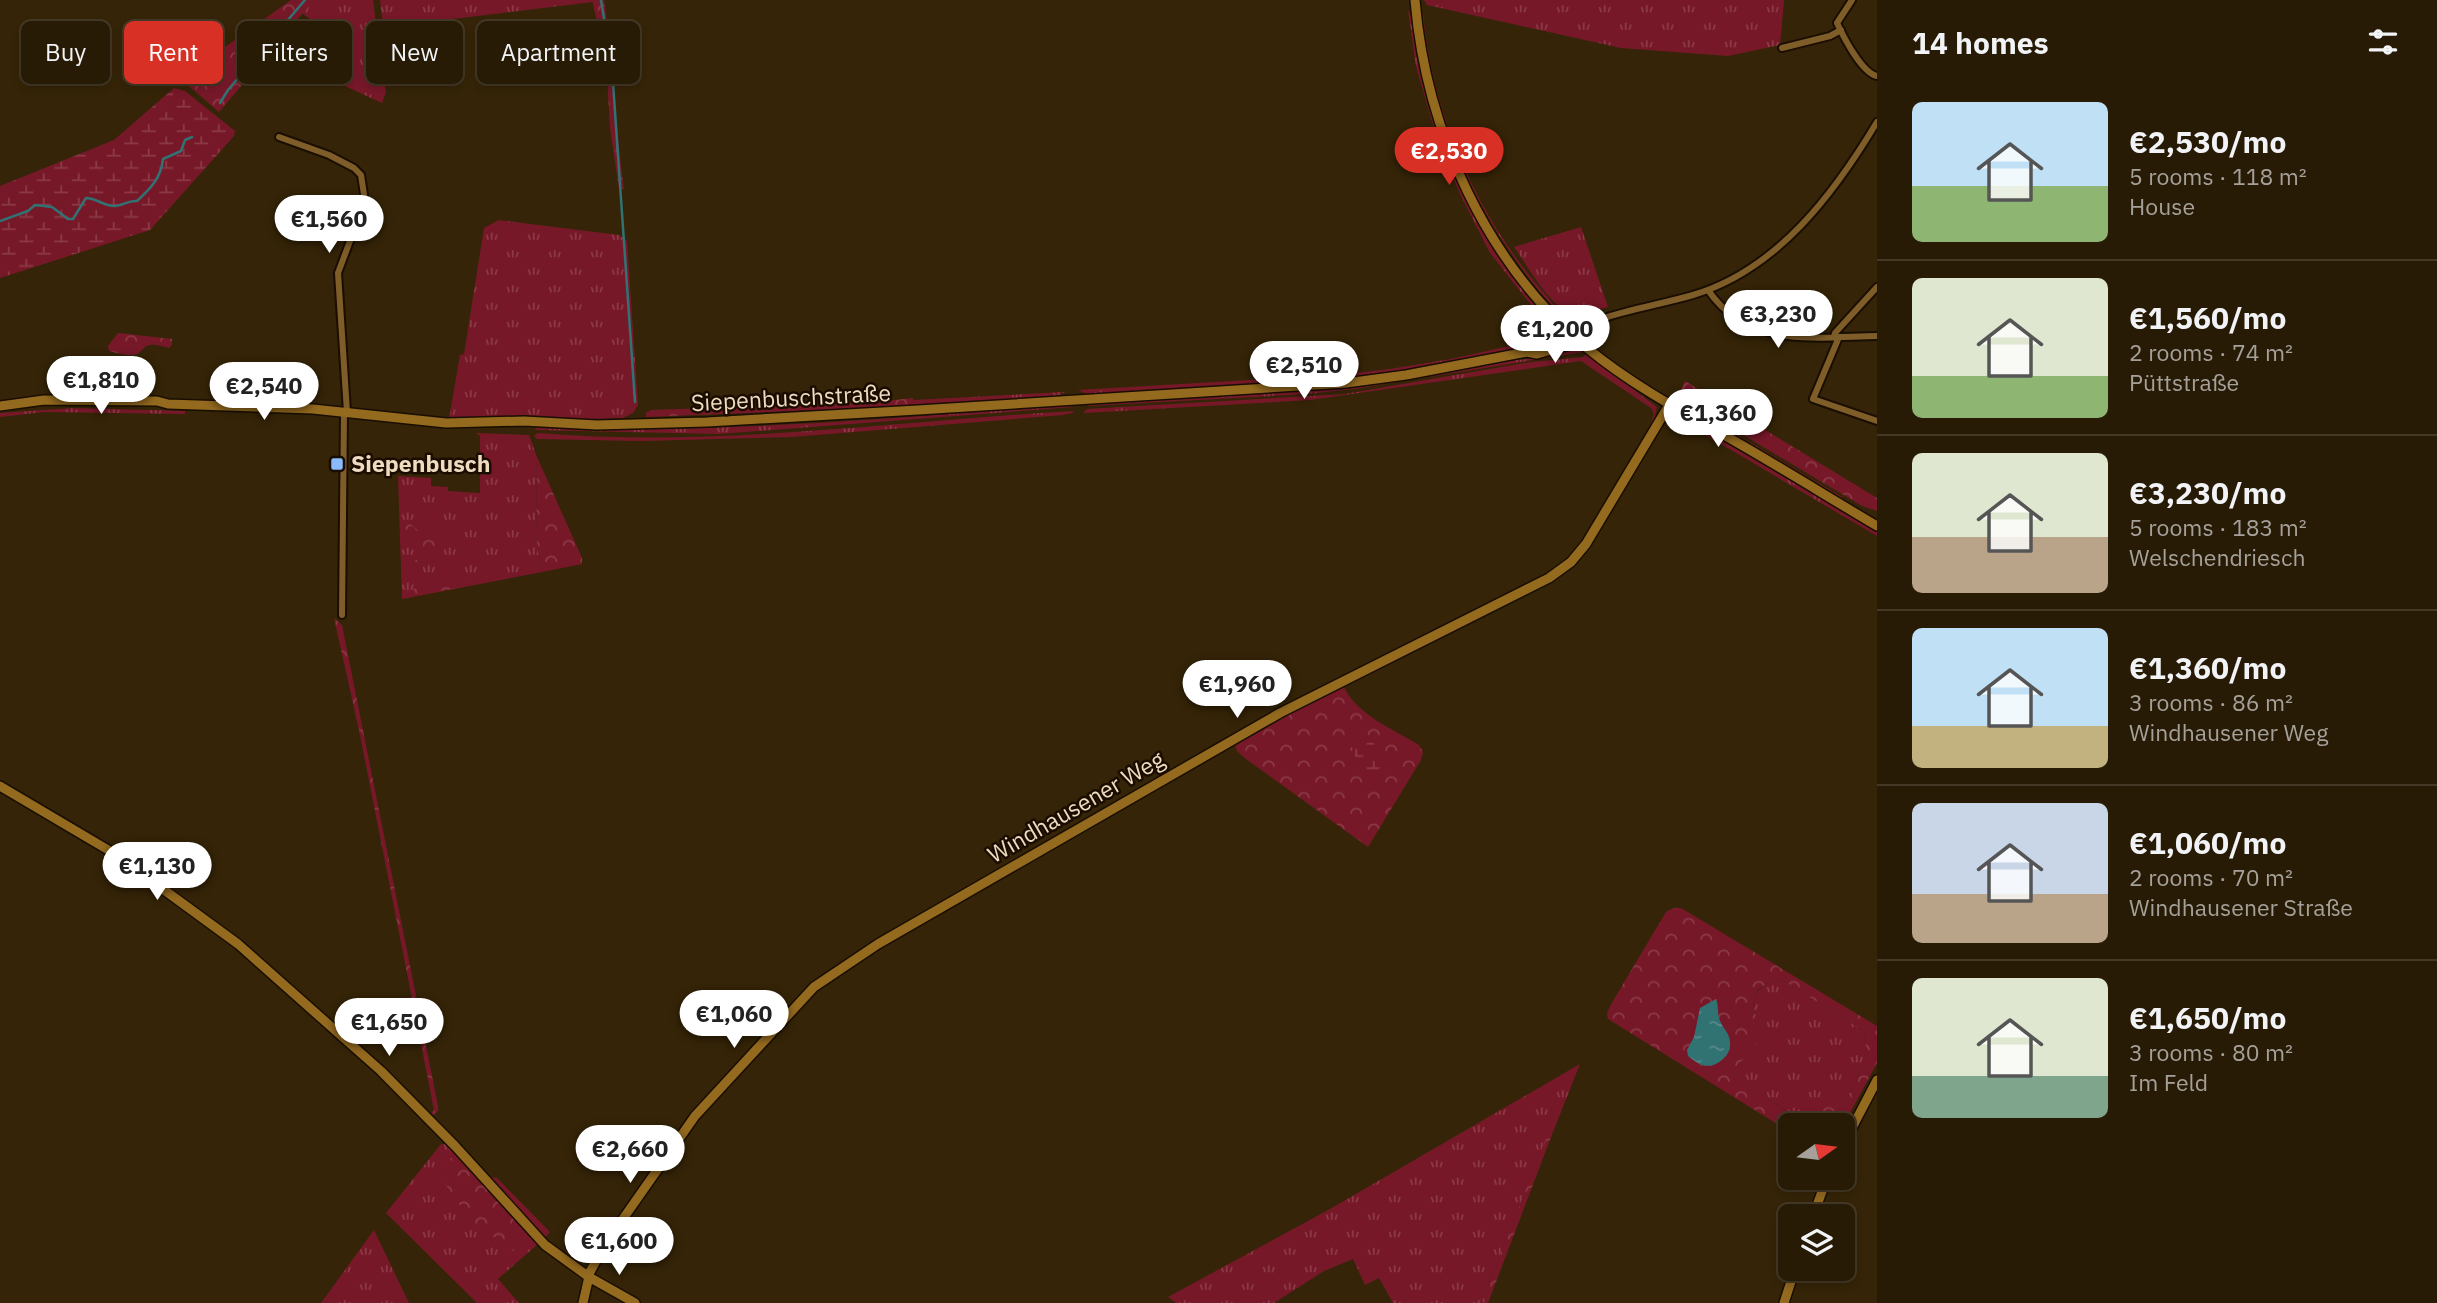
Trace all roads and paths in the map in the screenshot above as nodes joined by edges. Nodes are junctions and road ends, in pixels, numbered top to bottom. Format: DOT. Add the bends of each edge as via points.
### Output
graph roads {
  1 [pos="1415,0"];
  2 [pos="1852,0"];
  3 [pos="1841,30"];
  4 [pos="1782,48"];
  5 [pos="1877,76"];
  6 [pos="1876,127"];
  7 [pos="279,137"];
  8 [pos="1877,287"];
  9 [pos="1708,290"];
  10 [pos="1606,318"];
  11 [pos="1570,333"];
  12 [pos="1877,336"];
  13 [pos="1837,337"];
  14 [pos="1580,342"];
  15 [pos="1527,352"];
  16 [pos="0,405"];
  17 [pos="1669,405"];
  18 [pos="346,412"];
  19 [pos="1877,421"];
  20 [pos="1877,526"];
  21 [pos="342,615"];
  22 [pos="0,786"];
  23 [pos="1877,1080"];
  24 [pos="1855,1122"];
  25 [pos="589,1277"];
  26 [pos="1791,1281"];
  27 [pos="583,1303"];
  28 [pos="635,1303"];
  29 [pos="1784,1303"];
  1 -- 11 [label="street" via="1434,104 1478,213 1525,282"];
  2 -- 3 [label="street" via="1837,23"];
  3 -- 4 [label="street"];
  3 -- 5 [label="street" via="1870,75"];
  6 -- 9 [label="street" via="1802,225 1756,266"];
  7 -- 18 [label="street" via="329,155 361,174 365,201 338,274"];
  8 -- 13 [label="street" via="1835,333"];
  9 -- 10 [label="street"];
  9 -- 13 [label="street" via="1723,307 1760,331 1788,337"];
  10 -- 11 [label="street"];
  10 -- 14 [label="street"];
  11 -- 14 [label="street"];
  11 -- 15 [label="street"];
  12 -- 13 [label="street"];
  13 -- 19 [label="street" via="1813,399"];
  14 -- 15 [label="street, Siepenbuschstraße" via="1537,354"];
  14 -- 17 [label="street"];
  15 -- 18 [label="street, Siepenbuschstraße" via="1346,383 721,421 446,423"];
  16 -- 18 [label="street, Siepenbuschstraße" via="157,401"];
  17 -- 20 [label="street"];
  17 -- 25 [label="street, Windhausener Weg" via="1586,544 1549,578 1309,697 1201,757 859,956 814,987 695,1116 604,1246"];
  18 -- 21 [label="street"];
  22 -- 25 [label="street" via="114,854 238,944 372,1063 545,1245"];
  23 -- 24 [label="street"];
  25 -- 27 [label="street, Windhausener Weg"];
  25 -- 28 [label="street"];
  26 -- 29 [label="street"];
}
